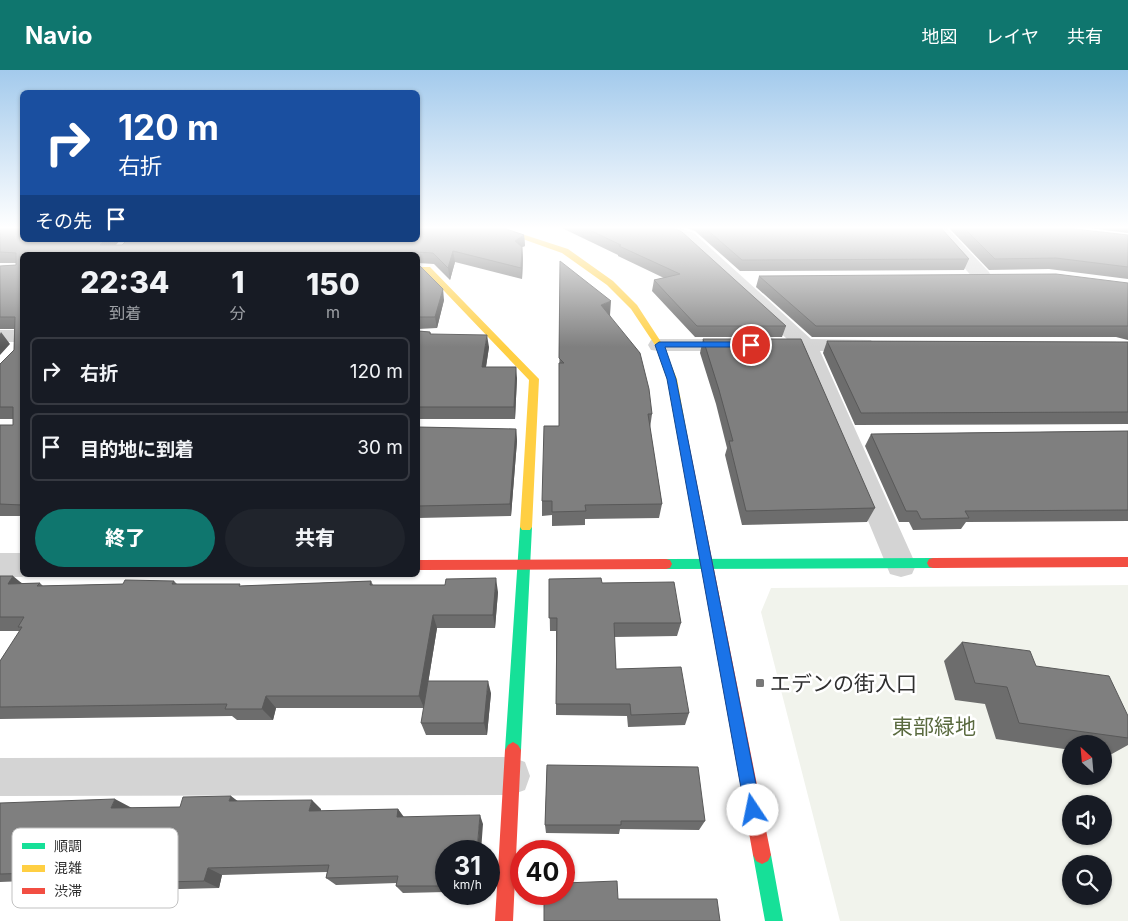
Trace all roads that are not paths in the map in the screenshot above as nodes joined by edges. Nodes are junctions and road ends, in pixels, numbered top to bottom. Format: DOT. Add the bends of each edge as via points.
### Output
graph roads {
  1 [pos="420,268"];
  2 [pos="588,268"];
  3 [pos="722,268"];
  4 [pos="974,268"];
  5 [pos="962,276"];
  6 [pos="982,276"];
  7 [pos="1001,277"];
  8 [pos="735,279"];
  9 [pos="765,279"];
  10 [pos="0,336"];
  11 [pos="20,336"];
  12 [pos="464,336"];
  13 [pos="492,336"];
  14 [pos="659,345"];
  15 [pos="806,345"];
  16 [pos="883,345"];
  17 [pos="1128,562"];
  18 [pos="0,565"];
  19 [pos="20,565"];
  20 [pos="420,565"];
  21 [pos="524,565"];
  22 [pos="707,565"];
  23 [pos="901,565"];
  24 [pos="511,776"];
  25 [pos="0,777"];
  26 [pos="504,921"];
  27 [pos="774,921"];
  1 -- 13 [label="street" via="427,268"];
  2 -- 14 [label="street" via="610,283 634,307"];
  3 -- 8 [label="street"];
  4 -- 6 [label="street"];
  5 -- 6 [label="street"];
  6 -- 7 [label="street"];
  8 -- 9 [label="street"];
  8 -- 15 [label="street"];
  10 -- 11 [label="street"];
  12 -- 13 [label="street"];
  13 -- 21 [label="street" via="534,379 522,429"];
  14 -- 15 [label="street"];
  14 -- 22 [label="street" via="672,379"];
  15 -- 16 [label="street"];
  15 -- 23 [label="street" via="857,436"];
  17 -- 23 [label="street"];
  18 -- 19 [label="street"];
  20 -- 21 [label="street"];
  21 -- 22 [label="street"];
  21 -- 24 [label="street"];
  22 -- 23 [label="street"];
  22 -- 27 [label="street"];
  24 -- 25 [label="street"];
  24 -- 26 [label="street"];
}
